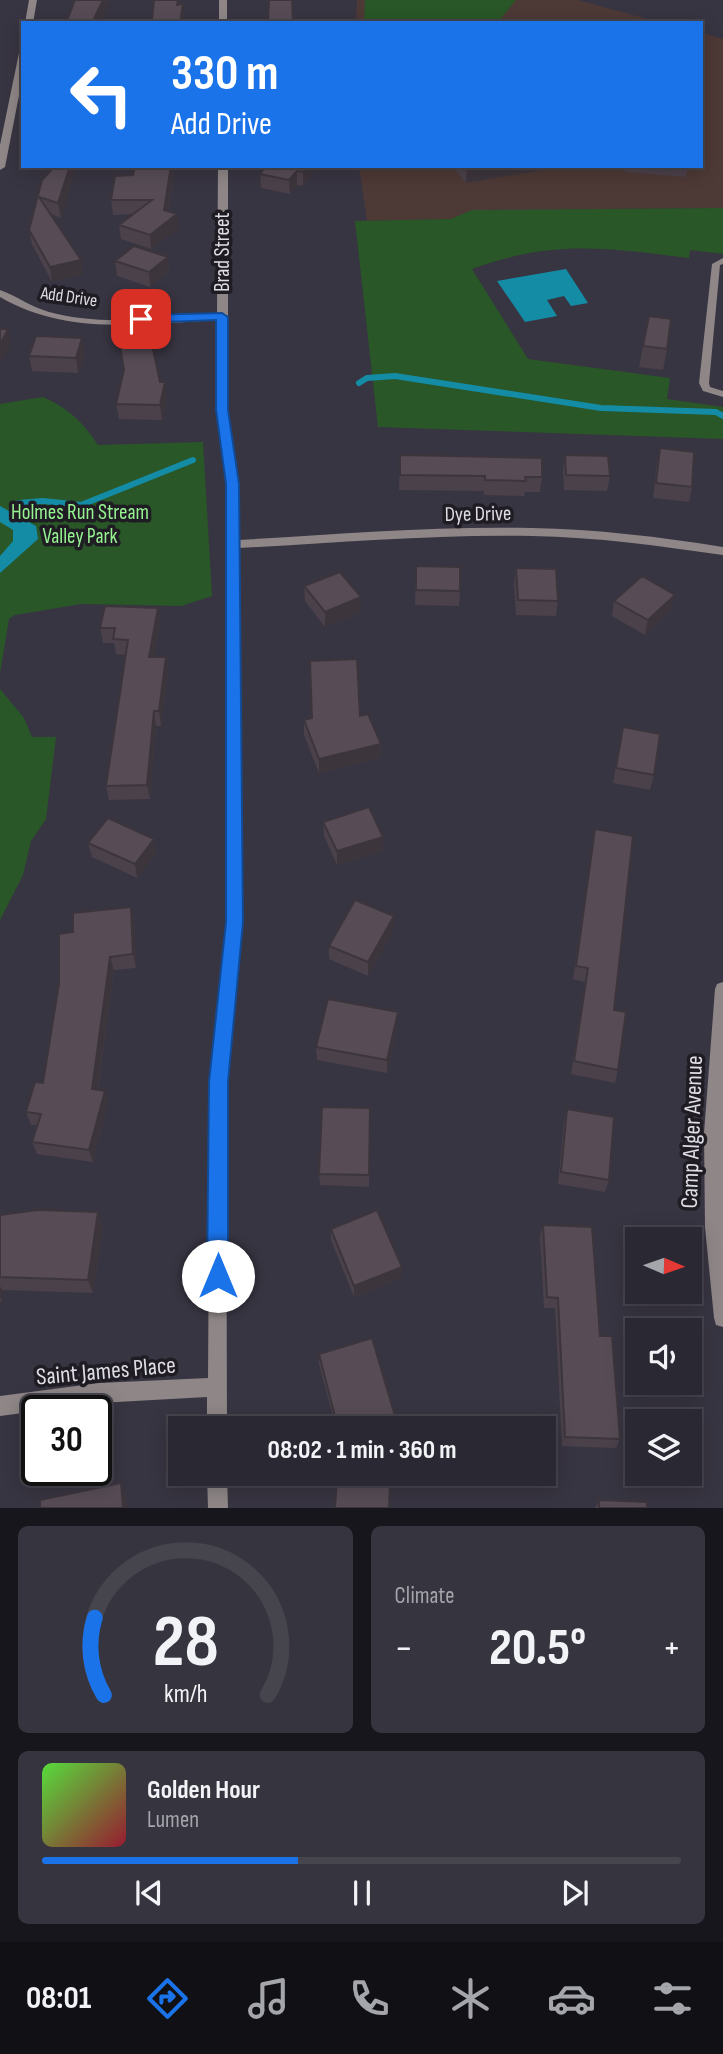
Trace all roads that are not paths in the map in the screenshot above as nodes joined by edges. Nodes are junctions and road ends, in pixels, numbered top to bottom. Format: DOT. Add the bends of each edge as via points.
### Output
graph roads {
  1 [pos="33,0"];
  2 [pos="223,0"];
  3 [pos="29,21"];
  4 [pos="223,21"];
  5 [pos="21,63"];
  6 [pos="0,167"];
  7 [pos="223,168"];
  8 [pos="723,261"];
  9 [pos="0,293"];
  10 [pos="222,317"];
  11 [pos="723,394"];
  12 [pos="233,544"];
  13 [pos="723,551"];
  14 [pos="723,989"];
  15 [pos="723,1318"];
  16 [pos="217,1387"];
  17 [pos="0,1406"];
  18 [pos="217,1416"];
  19 [pos="217,1486"];
  20 [pos="218,1508"];
  1 -- 3 [label="street"];
  2 -- 4 [label="street"];
  5 -- 6 [label="street"];
  7 -- 10 [label="street, Brad Street"];
  8 -- 11 [label="lane" via="716,264 704,383"];
  9 -- 10 [label="street, Add Drive" via="25,308 70,319"];
  10 -- 12 [label="street, Brad Street" via="222,410 232,484"];
  12 -- 13 [label="street, Dye Drive" via="534,532 619,537"];
  12 -- 16 [label="street, Brad Street" via="234,922 218,1082"];
  14 -- 15 [label="street, Camp Alger Avenue" via="713,1133 714,1227"];
  16 -- 17 [label="street, Saint James Place" via="99,1393"];
  16 -- 18 [label="street, Brad Street"];
  19 -- 20 [label="street"];
}
